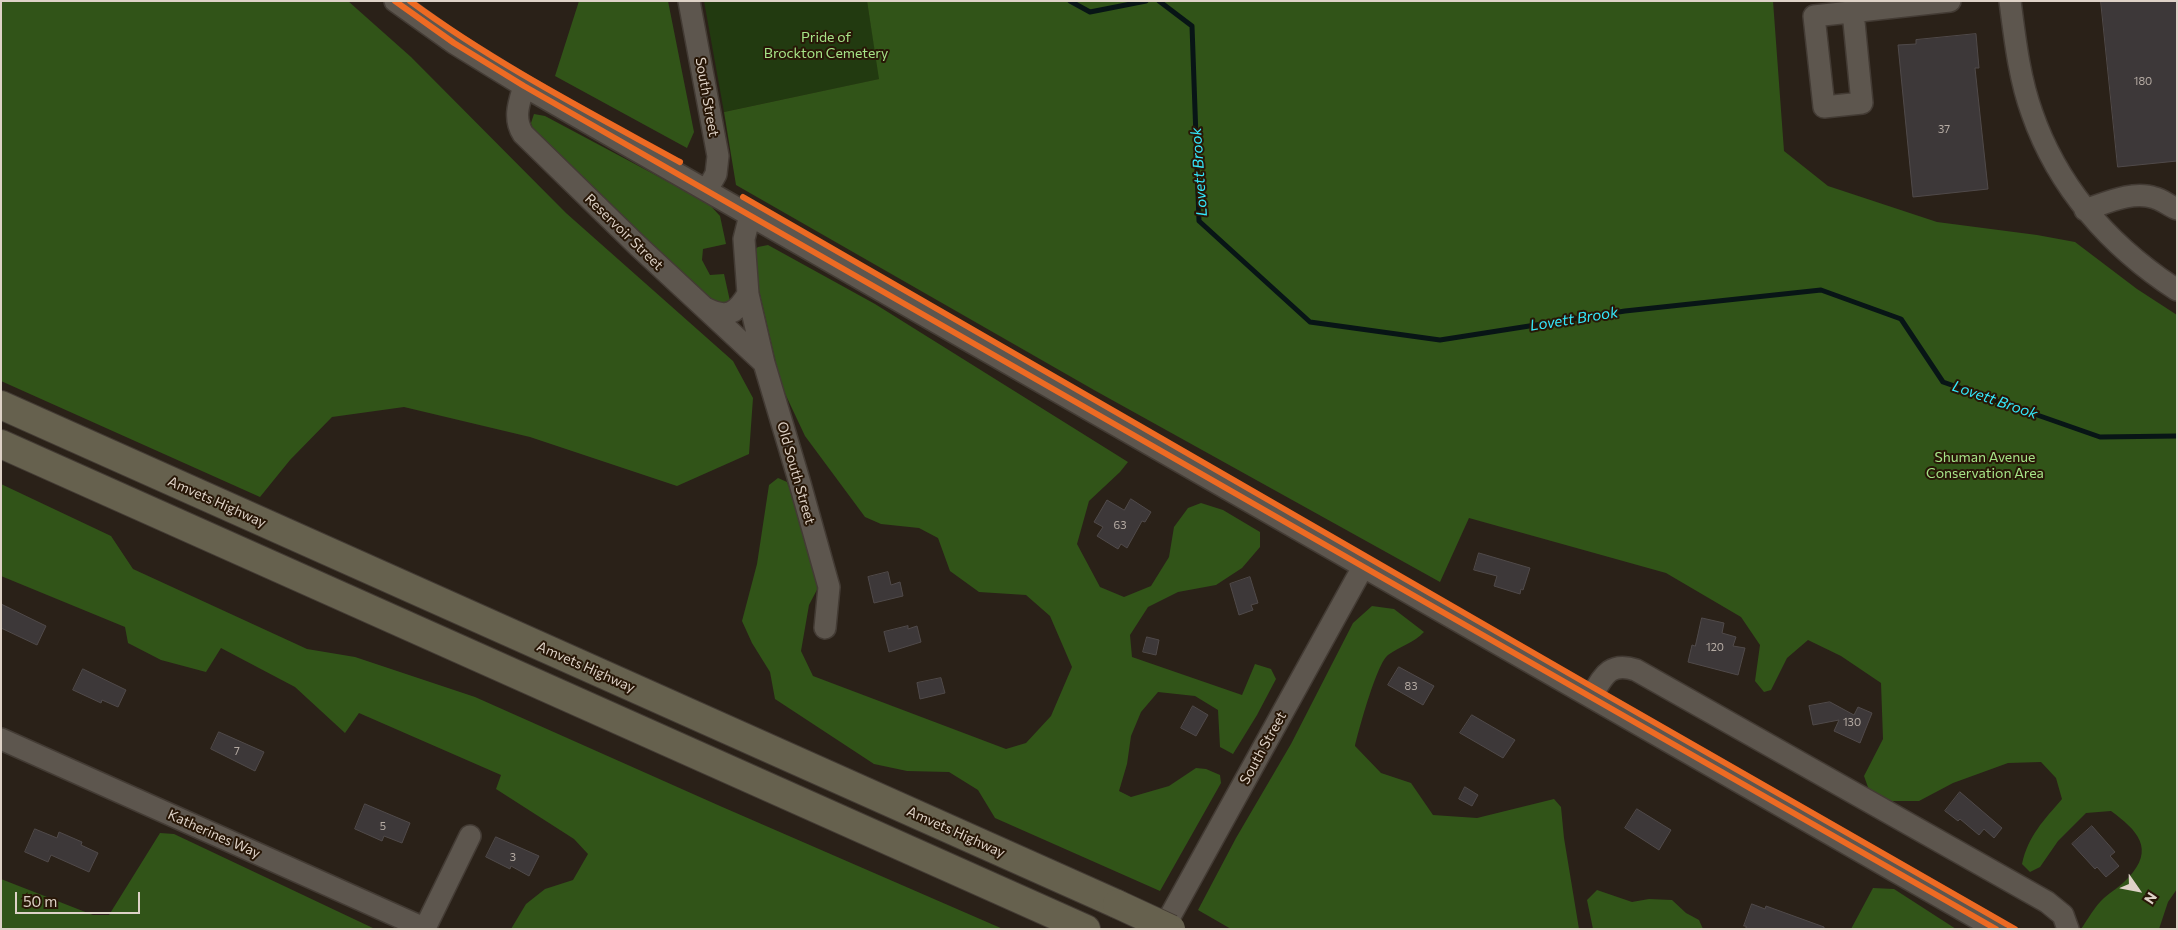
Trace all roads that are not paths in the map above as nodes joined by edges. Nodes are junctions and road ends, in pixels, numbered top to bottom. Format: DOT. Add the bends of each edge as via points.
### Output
graph roads {
  1 [pos="395,1"];
  2 [pos="690,1"];
  3 [pos="1950,1"];
  4 [pos="2010,1"];
  5 [pos="1853,12"];
  6 [pos="524,86"];
  7 [pos="706,190"];
  8 [pos="2177,209"];
  9 [pos="2085,210"];
  10 [pos="750,215"];
  11 [pos="2177,290"];
  12 [pos="748,294"];
  13 [pos="704,308"];
  14 [pos="764,363"];
  15 [pos="1,405"];
  16 [pos="1,444"];
  17 [pos="1364,567"];
  18 [pos="825,628"];
  19 [pos="1591,697"];
  20 [pos="1,739"];
  21 [pos="470,836"];
  22 [pos="426,928"];
  23 [pos="1086,929"];
  24 [pos="1164,929"];
  25 [pos="1172,929"];
  26 [pos="1996,929"];
  27 [pos="2068,929"];
  1 -- 6 [label="street" via="454,43"];
  2 -- 7 [label="street, South Street" via="718,156 716,174"];
  3 -- 5 [label="street"];
  4 -- 9 [label="street" via="2016,48 2032,113 2045,145"];
  6 -- 7 [label="street"];
  6 -- 13 [label="street, Reservoir Street" via="517,118 523,134"];
  7 -- 10 [label="street"];
  8 -- 9 [label="street" via="2155,198 2137,196"];
  9 -- 11 [label="street" via="2115,243"];
  10 -- 12 [label="street" via="744,239"];
  10 -- 17 [label="street"];
  12 -- 13 [label="street" via="732,312 716,313"];
  12 -- 14 [label="street, Old South Street"];
  13 -- 14 [label="street, Reservoir Street"];
  14 -- 18 [label="street, Old South Street" via="829,587"];
  15 -- 25 [label="highway, Amvets Highway, bridge"];
  16 -- 23 [label="highway"];
  17 -- 19 [label="street"];
  17 -- 24 [label="street, South Street"];
  19 -- 26 [label="street"];
  19 -- 27 [label="street" via="1613,668 1636,670 2046,902 2063,915"];
  20 -- 22 [label="street, Katherines Way"];
  21 -- 22 [label="street"];
}
